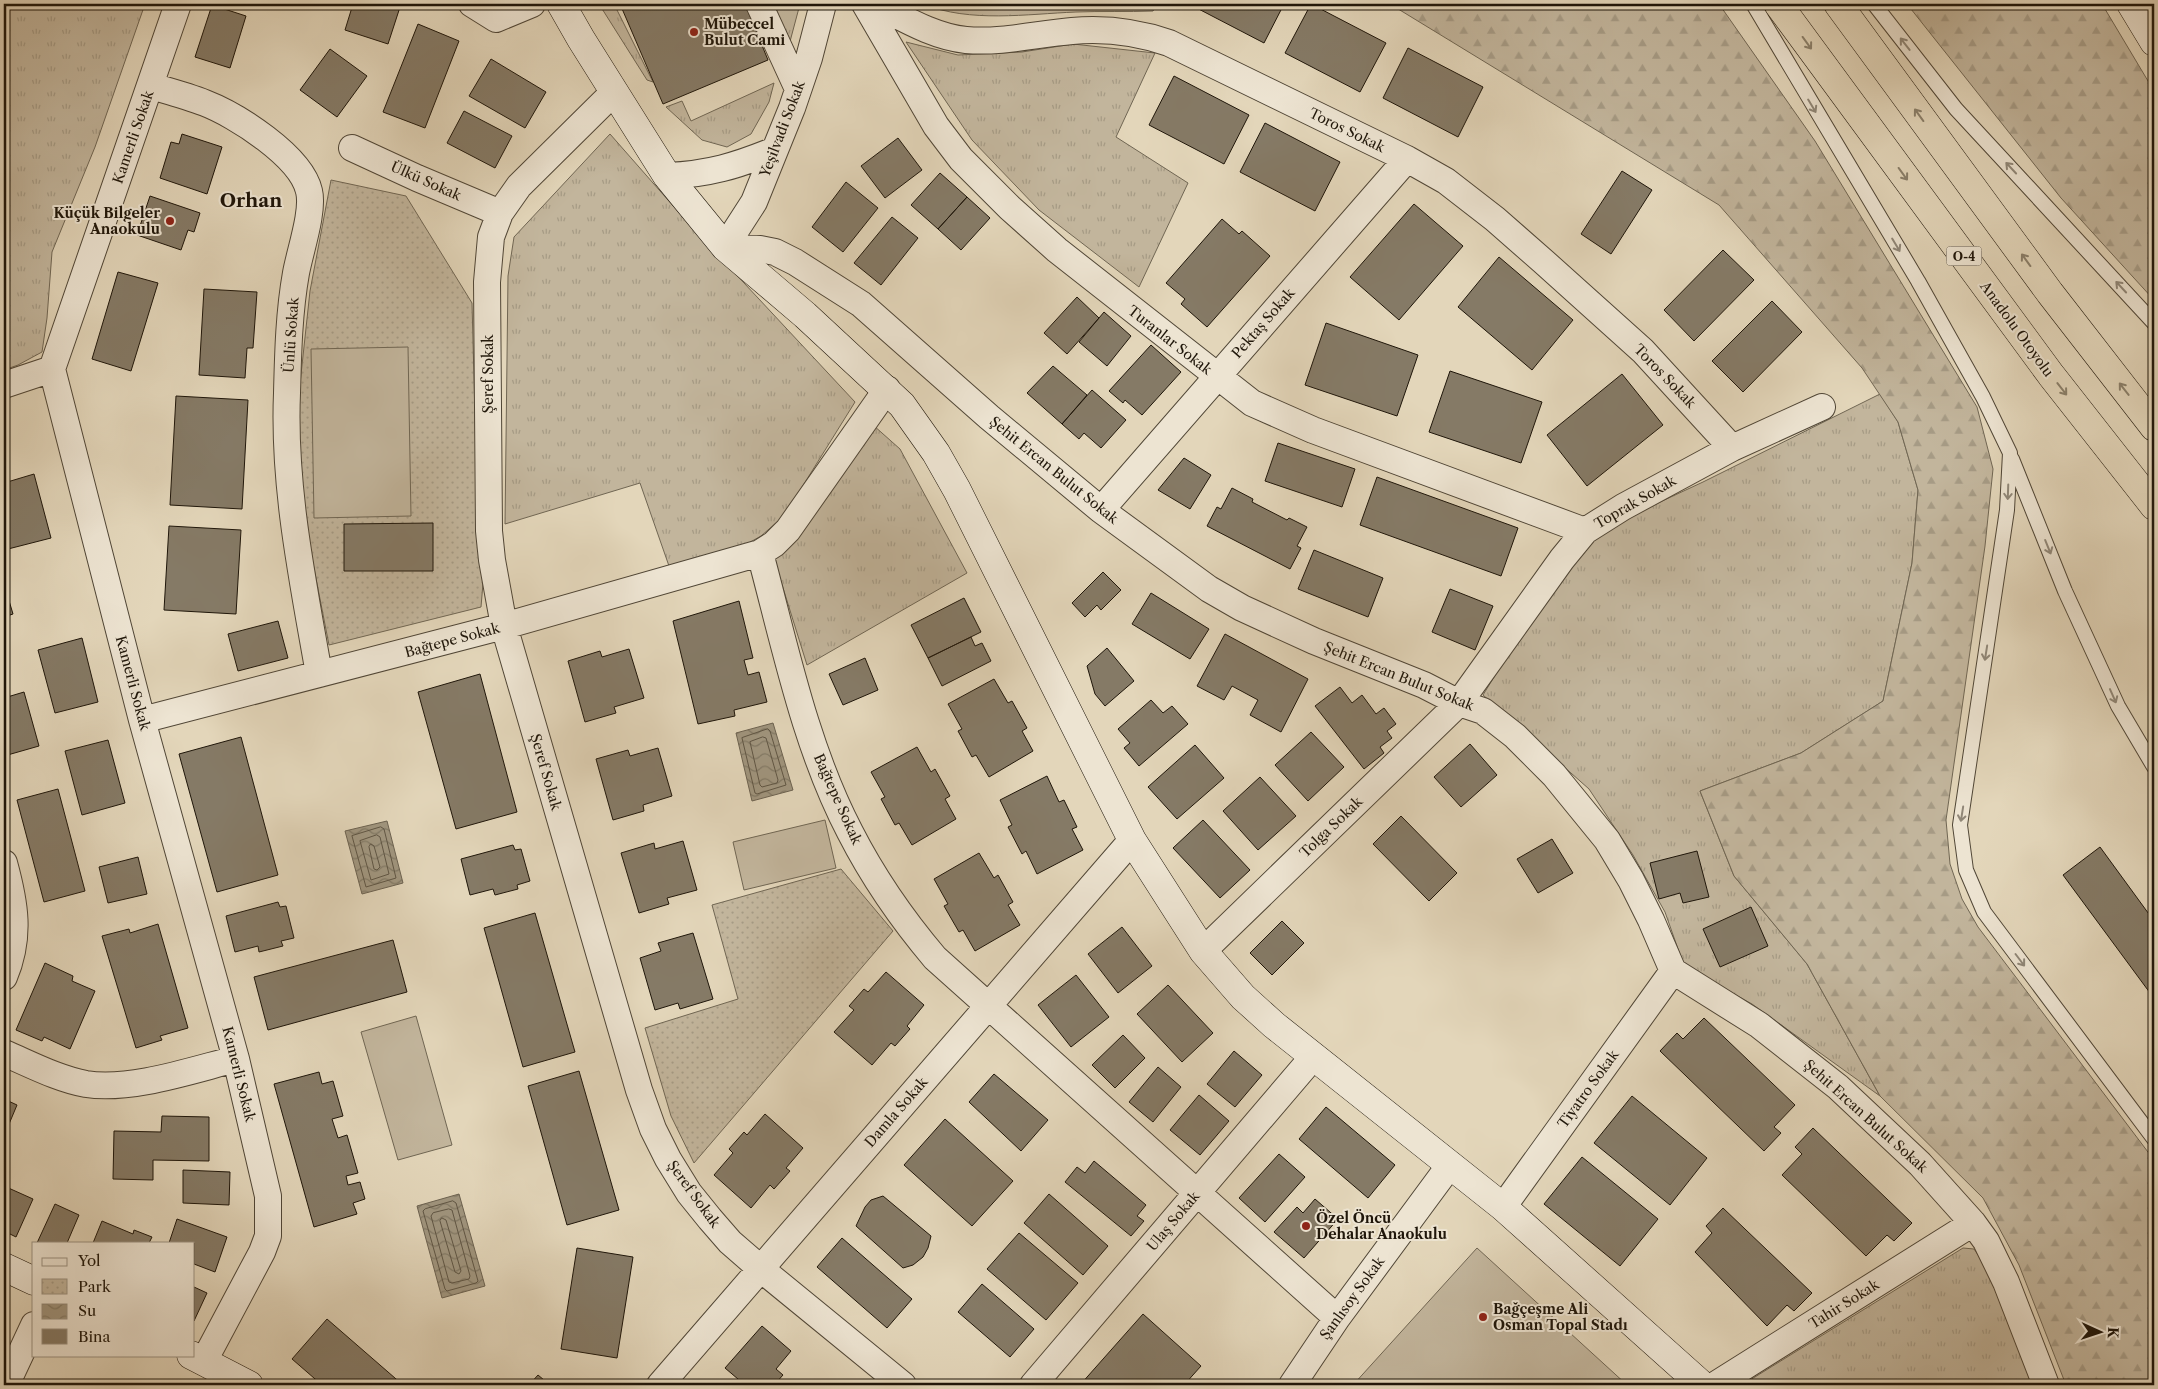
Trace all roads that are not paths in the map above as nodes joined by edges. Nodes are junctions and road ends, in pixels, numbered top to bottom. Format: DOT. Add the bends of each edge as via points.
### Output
graph roads {
  1 [pos="178,4"];
  2 [pos="472,4"];
  3 [pos="532,4"];
  4 [pos="561,4"];
  5 [pos="759,4"];
  6 [pos="823,4"];
  7 [pos="865,4"];
  8 [pos="875,4"];
  9 [pos="1752,4"];
  10 [pos="1778,4"];
  11 [pos="1838,4"];
  12 [pos="1874,4"];
  13 [pos="2131,4"];
  14 [pos="2154,42"];
  15 [pos="151,86"];
  16 [pos="798,89"];
  17 [pos="614,92"];
  18 [pos="352,148"];
  19 [pos="775,150"];
  20 [pos="1407,159"];
  21 [pos="667,176"];
  22 [pos="500,214"];
  23 [pos="725,246"];
  24 [pos="2154,323"];
  25 [pos="52,369"];
  26 [pos="1216,376"];
  27 [pos="4,385"];
  28 [pos="887,389"];
  29 [pos="1822,407"];
  30 [pos="2154,427"];
  31 [pos="1732,448"];
  32 [pos="2010,454"];
  33 [pos="2154,506"];
  34 [pos="1101,510"];
  35 [pos="1585,531"];
  36 [pos="760,553"];
  37 [pos="504,626"];
  38 [pos="319,674"];
  39 [pos="1459,703"];
  40 [pos="142,720"];
  41 [pos="2154,767"];
  42 [pos="1132,840"];
  43 [pos="4,863"];
  44 [pos="1203,951"];
  45 [pos="1673,971"];
  46 [pos="4,977"];
  47 [pos="988,1005"];
  48 [pos="4,1053"];
  49 [pos="1313,1057"];
  50 [pos="236,1059"];
  51 [pos="2154,1139"];
  52 [pos="1450,1165"];
  53 [pos="1196,1192"];
  54 [pos="1503,1207"];
  55 [pos="1973,1223"];
  56 [pos="4,1267"];
  57 [pos="761,1269"];
  58 [pos="32,1280"];
  59 [pos="1337,1318"];
  60 [pos="32,1329"];
  61 [pos="197,1358"];
  62 [pos="6,1385"];
  63 [pos="249,1385"];
  64 [pos="660,1385"];
  65 [pos="903,1385"];
  66 [pos="1033,1385"];
  67 [pos="1292,1385"];
  68 [pos="1702,1385"];
  69 [pos="1715,1385"];
  70 [pos="2046,1385"];
  1 -- 15 [label="street, Kamerli Sokak"];
  2 -- 3 [label="street" via="496,19"];
  4 -- 17 [label="main road"];
  5 -- 16 [label="street"];
  6 -- 16 [label="street, Yeşilvadi Sokak"];
  7 -- 26 [label="street, Turanlar Sokak" via="936,126 961,159 1057,250"];
  8 -- 20 [label="street, Toros Sokak" via="940,34 964,40 991,41 1089,30 1144,35 1169,43"];
  9 -- 32 [label="lane, one-way" via="1918,281 1983,397"];
  10 -- 33 [label="highway, Anadolu Otoyolu / O-4, one-way" via="2051,375"];
  30 -- 11 [label="highway, one-way" via="2050,293"];
  24 -- 12 [label="lane, one-way" via="1956,109"];
  13 -- 14 [label="main road"];
  15 -- 25 [label="street, Kamerli Sokak"];
  15 -- 38 [label="street, Ünlü Sokak" via="205,103 262,135 288,157 309,191 290,327 287,451 302,581"];
  16 -- 19 [label="street, Yeşilvadi Sokak"];
  17 -- 21 [label="main road"];
  17 -- 22 [label="street, Şeref Sokak" via="519,186"];
  18 -- 22 [label="street, Ülkü Sokak"];
  19 -- 21 [label="street" via="720,170"];
  19 -- 23 [label="street, Yeşilvadi Sokak" via="754,202"];
  20 -- 26 [label="street, Pektaş Sokak"];
  20 -- 31 [label="street, Toros Sokak" via="1446,182 1544,262 1642,351"];
  21 -- 23 [label="main road"];
  22 -- 37 [label="street, Şeref Sokak" via="491,237 487,282 489,501 492,560"];
  23 -- 28 [label="main road"];
  23 -- 34 [label="street, Şehit Ercan Bulut Sokak" via="775,252 861,304"];
  25 -- 27 [label="street"];
  25 -- 40 [label="street, Kamerli Sokak"];
  26 -- 34 [label="street, Pektaş Sokak"];
  26 -- 35 [label="street, Turanlar Sokak" via="1252,403 1279,417"];
  28 -- 36 [label="street, Bağtepe Sokak" via="788,530"];
  28 -- 42 [label="main road" via="917,426 957,490"];
  29 -- 31 [label="street, Toprak Sokak"];
  31 -- 35 [label="street, Toprak Sokak"];
  32 -- 41 [label="lane, one-way" via="2065,591 2118,706"];
  32 -- 51 [label="lane, one-way" via="2007,510 1960,825 1966,870 1984,912"];
  34 -- 39 [label="street, Şehit Ercan Bulut Sokak" via="1242,608"];
  35 -- 39 [label="street, Toprak Sokak"];
  36 -- 37 [label="street, Bağtepe Sokak"];
  36 -- 47 [label="street, Bağtepe Sokak" via="805,718 850,832 912,931 935,958"];
  37 -- 38 [label="street, Bağtepe Sokak"];
  37 -- 57 [label="street, Şeref Sokak" via="653,1129 689,1193 730,1242"];
  38 -- 40 [label="street, Bağtepe Sokak"];
  39 -- 44 [label="street, Tolga Sokak"];
  39 -- 45 [label="street, Şehit Ercan Bulut Sokak" via="1483,710 1515,736 1554,775 1607,840 1631,880"];
  40 -- 50 [label="street, Kamerli Sokak"];
  42 -- 44 [label="main road"];
  42 -- 47 [label="street, Damla Sokak"];
  43 -- 46 [label="street" via="15,909 13,947"];
  44 -- 49 [label="main road" via="1243,997"];
  45 -- 54 [label="street, Tiyatro Sokak"];
  45 -- 55 [label="street, Şehit Ercan Bulut Sokak" via="1759,1025 1838,1087 1920,1164"];
  47 -- 53 [label="street, Bağtepe Sokak"];
  47 -- 57 [label="street, Damla Sokak"];
  48 -- 50 [label="street" via="62,1077 108,1086 135,1083"];
  49 -- 52 [label="main road"];
  49 -- 53 [label="street, Ulaş Sokak"];
  50 -- 61 [label="street, Kamerli Sokak" via="268,1196 268,1236 262,1252"];
  52 -- 54 [label="main road"];
  52 -- 59 [label="street, Şanlısoy Sokak"];
  53 -- 59 [label="street, Bağtepe Sokak"];
  53 -- 66 [label="street, Ulaş Sokak"];
  54 -- 68 [label="main road"];
  55 -- 69 [label="street, Tahir Sokak"];
  55 -- 70 [label="street, Şehit Ercan Bulut Sokak" via="1986,1241 2006,1282"];
  56 -- 58 [label="main road"];
  57 -- 64 [label="street, Damla Sokak"];
  57 -- 65 [label="street, Şeref Sokak"];
  59 -- 67 [label="street, Şanlısoy Sokak"];
  60 -- 62 [label="street"];
  61 -- 63 [label="main road"];
}
